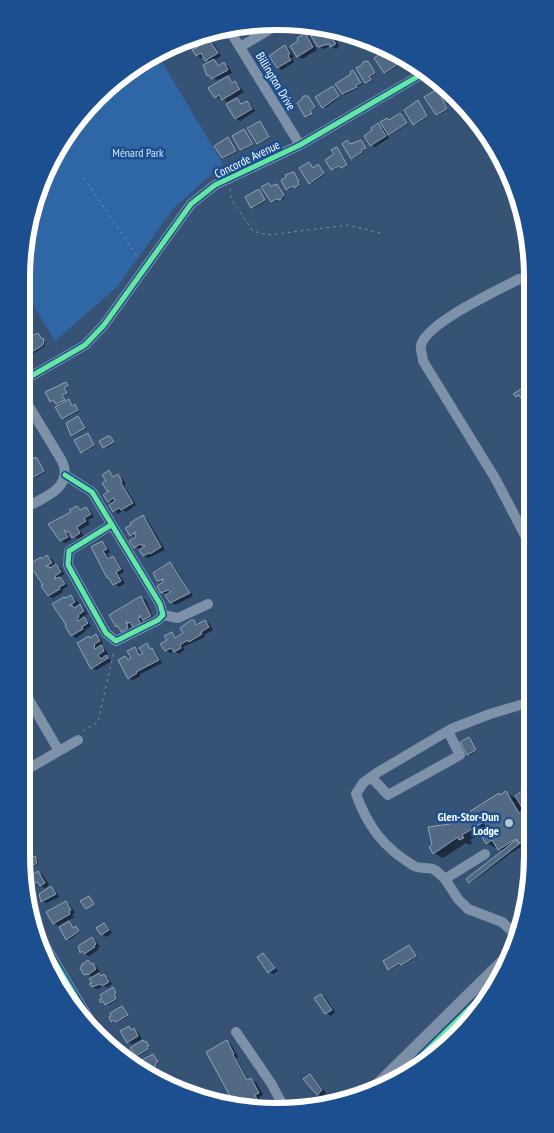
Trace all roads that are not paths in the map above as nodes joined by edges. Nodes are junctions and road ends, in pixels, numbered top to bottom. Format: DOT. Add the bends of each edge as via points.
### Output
graph roads {
  1 [pos="268,31"];
  2 [pos="233,34"];
  3 [pos="240,47"];
  4 [pos="419,76"];
  5 [pos="300,145"];
  6 [pos="524,278"];
  7 [pos="30,377"];
  8 [pos="30,408"];
  9 [pos="66,475"];
  10 [pos="30,505"];
  11 [pos="111,525"];
  12 [pos="524,534"];
  13 [pos="208,604"];
  14 [pos="163,615"];
  15 [pos="30,701"];
  16 [pos="524,704"];
  17 [pos="448,731"];
  18 [pos="80,735"];
  19 [pos="59,751"];
  20 [pos="30,769"];
  21 [pos="372,777"];
  22 [pos="485,854"];
  23 [pos="445,879"];
  24 [pos="512,931"];
  25 [pos="51,956"];
  26 [pos="499,965"];
  27 [pos="82,1007"];
  28 [pos="236,1032"];
  29 [pos="383,1079"];
  30 [pos="282,1103"];
  1 -- 3 [label="street"];
  2 -- 3 [label="street, Billington Drive"];
  3 -- 5 [label="street, Billington Drive"];
  4 -- 5 [label="street, Concorde Avenue"];
  5 -- 7 [label="street, Concorde Avenue" via="215,185 191,204 104,325 85,345"];
  6 -- 12 [label="street" via="441,321 427,333 421,346 423,361 495,478"];
  8 -- 9 [label="street" via="62,461"];
  9 -- 10 [label="street" via="60,488"];
  9 -- 11 [label="street" via="92,492"];
  11 -- 14 [label="street" via="160,604"];
  11 -- 14 [label="street" via="69,551 68,565 106,633 116,641"];
  13 -- 14 [label="street" via="178,618"];
  15 -- 19 [label="street"];
  16 -- 17 [label="street"];
  17 -- 21 [label="street"];
  17 -- 21 [label="street" via="460,755 388,795"];
  18 -- 19 [label="street"];
  19 -- 20 [label="street"];
  21 -- 23 [label="street" via="356,794 375,833 416,867 433,869"];
  22 -- 23 [label="street"];
  23 -- 24 [label="street" via="468,909 502,922"];
  25 -- 27 [label="street"];
  26 -- 29 [label="main road"];
  28 -- 30 [label="street"];
}
